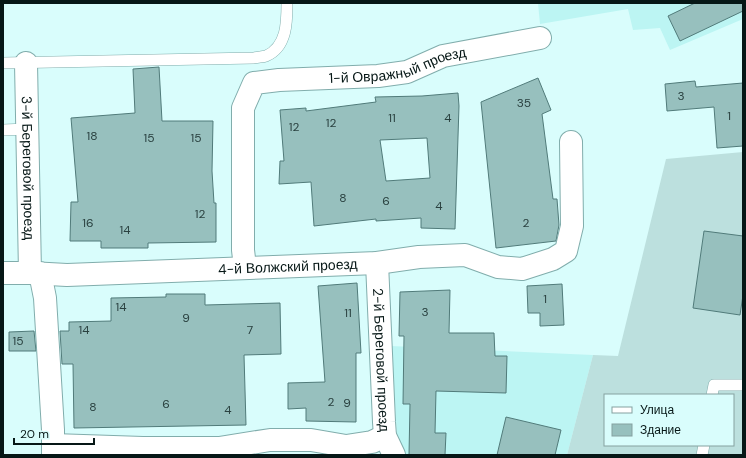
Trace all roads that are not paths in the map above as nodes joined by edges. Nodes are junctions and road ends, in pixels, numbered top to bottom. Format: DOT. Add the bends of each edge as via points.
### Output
graph roads {
  1 [pos="287,3"];
  2 [pos="540,38"];
  3 [pos="3,63"];
  4 [pos="26,63"];
  5 [pos="27,129"];
  6 [pos="3,130"];
  7 [pos="571,142"];
  8 [pos="377,263"];
  9 [pos="245,267"];
  10 [pos="3,273"];
  11 [pos="35,273"];
  12 [pos="743,385"];
  13 [pos="712,394"];
  14 [pos="390,446"];
  15 [pos="53,450"];
  1 -- 4 [label="lane" via="284,37 276,50 266,56"];
  2 -- 9 [label="street, 1-й Овражный проезд" via="443,56 407,72 378,76 279,80 254,84 244,108"];
  3 -- 4 [label="lane"];
  4 -- 5 [label="street, 3-й Береговой проезд"];
  5 -- 6 [label="lane"];
  5 -- 11 [label="street, 3-й Береговой проезд"];
  7 -- 8 [label="street, 4-й Волжский проезд" via="572,226 566,251 553,259 522,269 498,268 465,256 419,257"];
  8 -- 9 [label="street, 4-й Волжский проезд"];
  8 -- 14 [label="street, 2-й Береговой проезд" via="383,398"];
  9 -- 11 [label="street, 4-й Волжский проезд"];
  10 -- 11 [label="street, 4-й Волжский проезд"];
  11 -- 15 [label="street, 3-й Береговой проезд" via="45,298"];
  12 -- 13 [label="lane" via="714,385"];
  14 -- 15 [label="street" via="372,442 346,446 311,440 270,440 219,448"];
}
